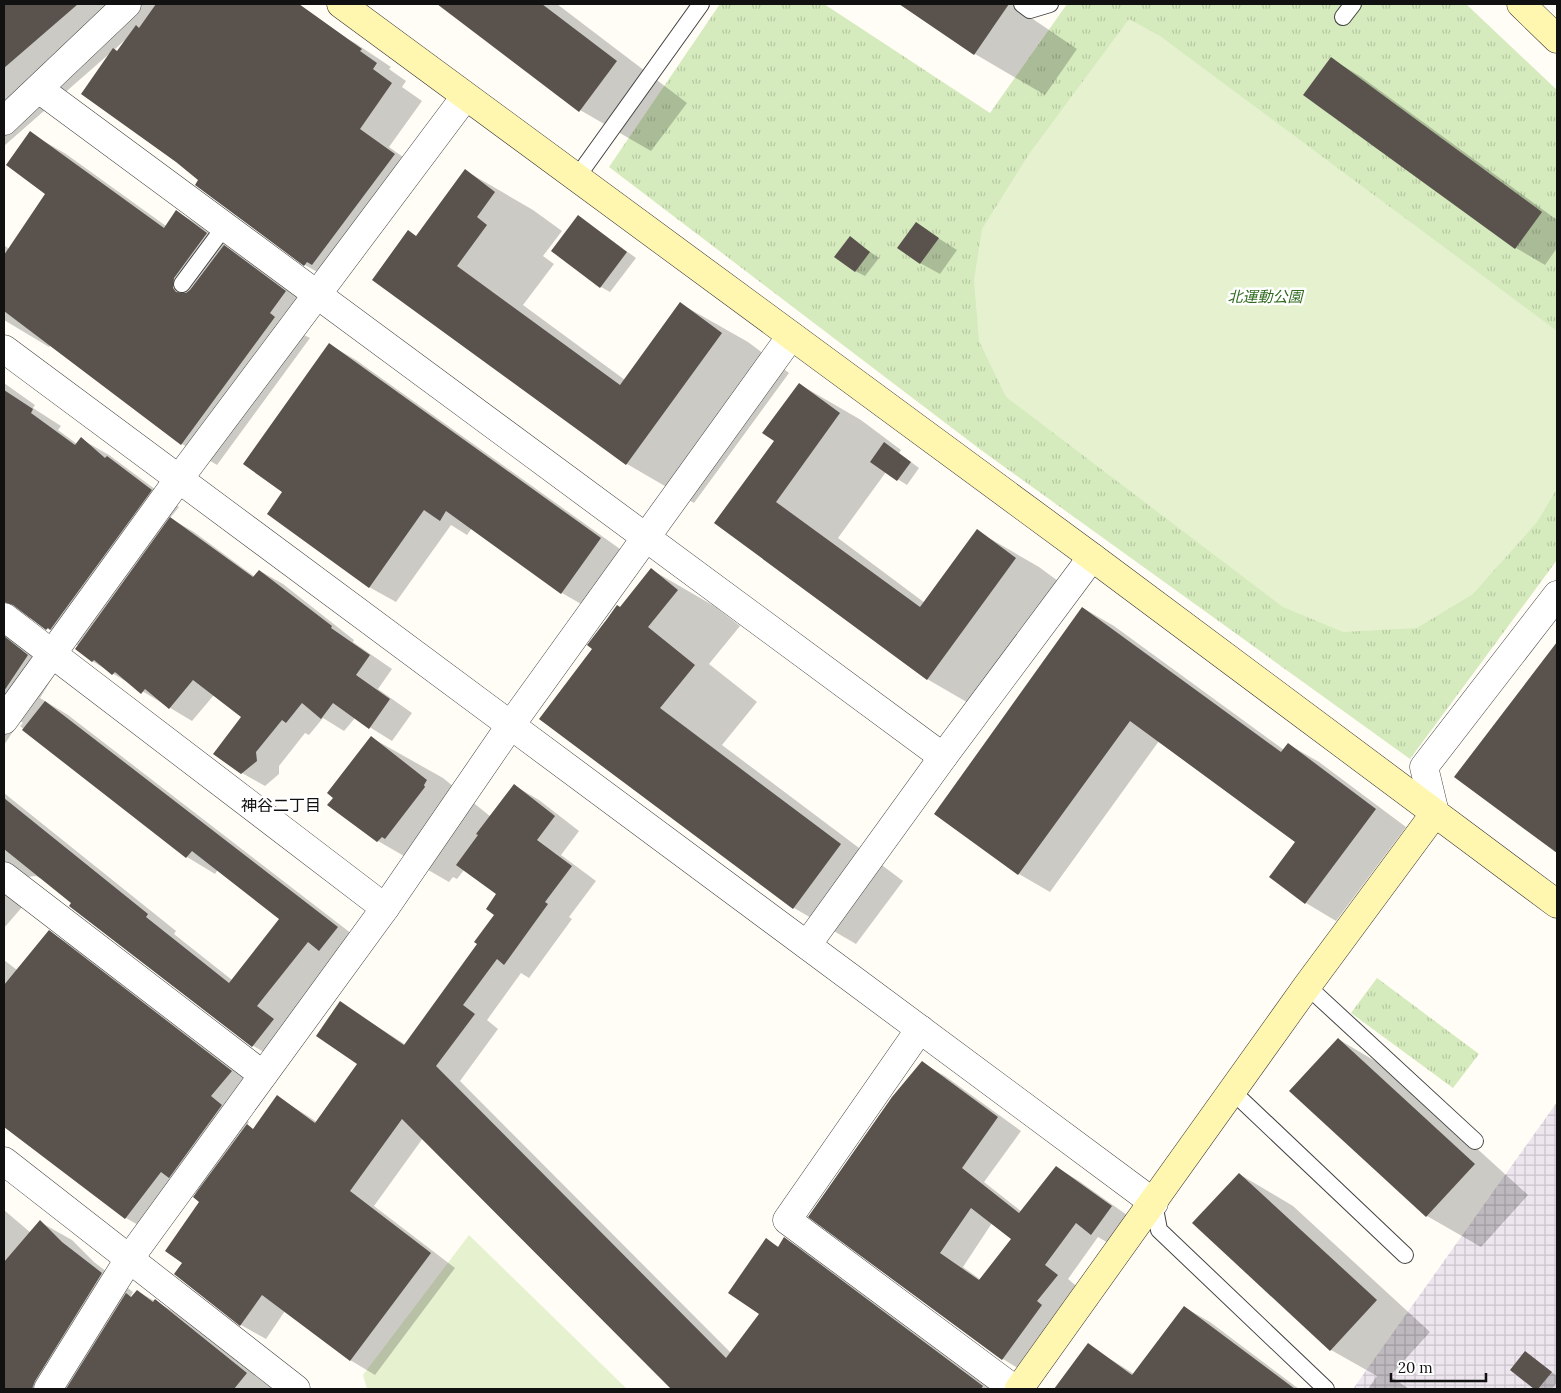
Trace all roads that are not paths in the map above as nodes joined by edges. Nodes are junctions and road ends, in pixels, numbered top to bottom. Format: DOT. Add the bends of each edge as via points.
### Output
graph roads {
  1 [pos="127,4"];
  2 [pos="341,4"];
  3 [pos="701,4"];
  4 [pos="1022,4"];
  5 [pos="1050,4"];
  6 [pos="1521,4"];
  7 [pos="1557,39"];
  8 [pos="39,89"];
  9 [pos="466,97"];
  10 [pos="4,121"];
  11 [pos="577,177"];
  12 [pos="225,226"];
  13 [pos="182,284"];
  14 [pos="319,295"];
  15 [pos="791,336"];
  16 [pos="4,349"];
  17 [pos="178,480"];
  18 [pos="646,538"];
  19 [pos="1092,557"];
  20 [pos="1557,595"];
  21 [pos="4,617"];
  22 [pos="53,654"];
  23 [pos="4,720"];
  24 [pos="510,726"];
  25 [pos="943,756"];
  26 [pos="1435,813"];
  27 [pos="4,876"];
  28 [pos="1557,904"];
  29 [pos="384,908"];
  30 [pos="807,945"];
  31 [pos="1307,986"];
  32 [pos="920,1029"];
  33 [pos="262,1075"];
  34 [pos="1232,1092"];
  35 [pos="1474,1141"];
  36 [pos="4,1161"];
  37 [pos="1154,1203"];
  38 [pos="1405,1255"];
  39 [pos="129,1258"];
  40 [pos="48,1389"];
  41 [pos="296,1389"];
  42 [pos="1014,1389"];
  43 [pos="1019,1389"];
  44 [pos="1326,1389"];
  1 -- 8 [label="street"];
  2 -- 9 [label="street"];
  3 -- 11 [label="lane"];
  4 -- 5 [label="lane" via="1030,10"];
  6 -- 7 [label="street"];
  8 -- 10 [label="street"];
  8 -- 12 [label="street"];
  9 -- 11 [label="street"];
  9 -- 14 [label="street"];
  11 -- 15 [label="street"];
  12 -- 13 [label="lane"];
  12 -- 14 [label="street"];
  14 -- 17 [label="street"];
  14 -- 18 [label="street"];
  15 -- 18 [label="street"];
  15 -- 19 [label="street"];
  16 -- 17 [label="street"];
  17 -- 22 [label="street"];
  17 -- 24 [label="street"];
  18 -- 24 [label="street"];
  18 -- 25 [label="street"];
  19 -- 25 [label="street"];
  19 -- 26 [label="street"];
  20 -- 26 [label="street" via="1424,767"];
  21 -- 22 [label="street"];
  22 -- 23 [label="street"];
  22 -- 29 [label="street"];
  24 -- 29 [label="street"];
  24 -- 30 [label="street"];
  25 -- 30 [label="street"];
  26 -- 28 [label="street"];
  26 -- 31 [label="street"];
  27 -- 33 [label="street"];
  29 -- 33 [label="street"];
  30 -- 32 [label="street"];
  31 -- 34 [label="street"];
  31 -- 35 [label="lane"];
  32 -- 37 [label="street"];
  32 -- 42 [label="street" via="787,1220"];
  33 -- 39 [label="street"];
  34 -- 37 [label="street"];
  34 -- 38 [label="lane"];
  36 -- 39 [label="street"];
  37 -- 43 [label="street"];
  37 -- 44 [label="lane" via="1159,1230"];
  39 -- 40 [label="street"];
  39 -- 41 [label="street"];
}
